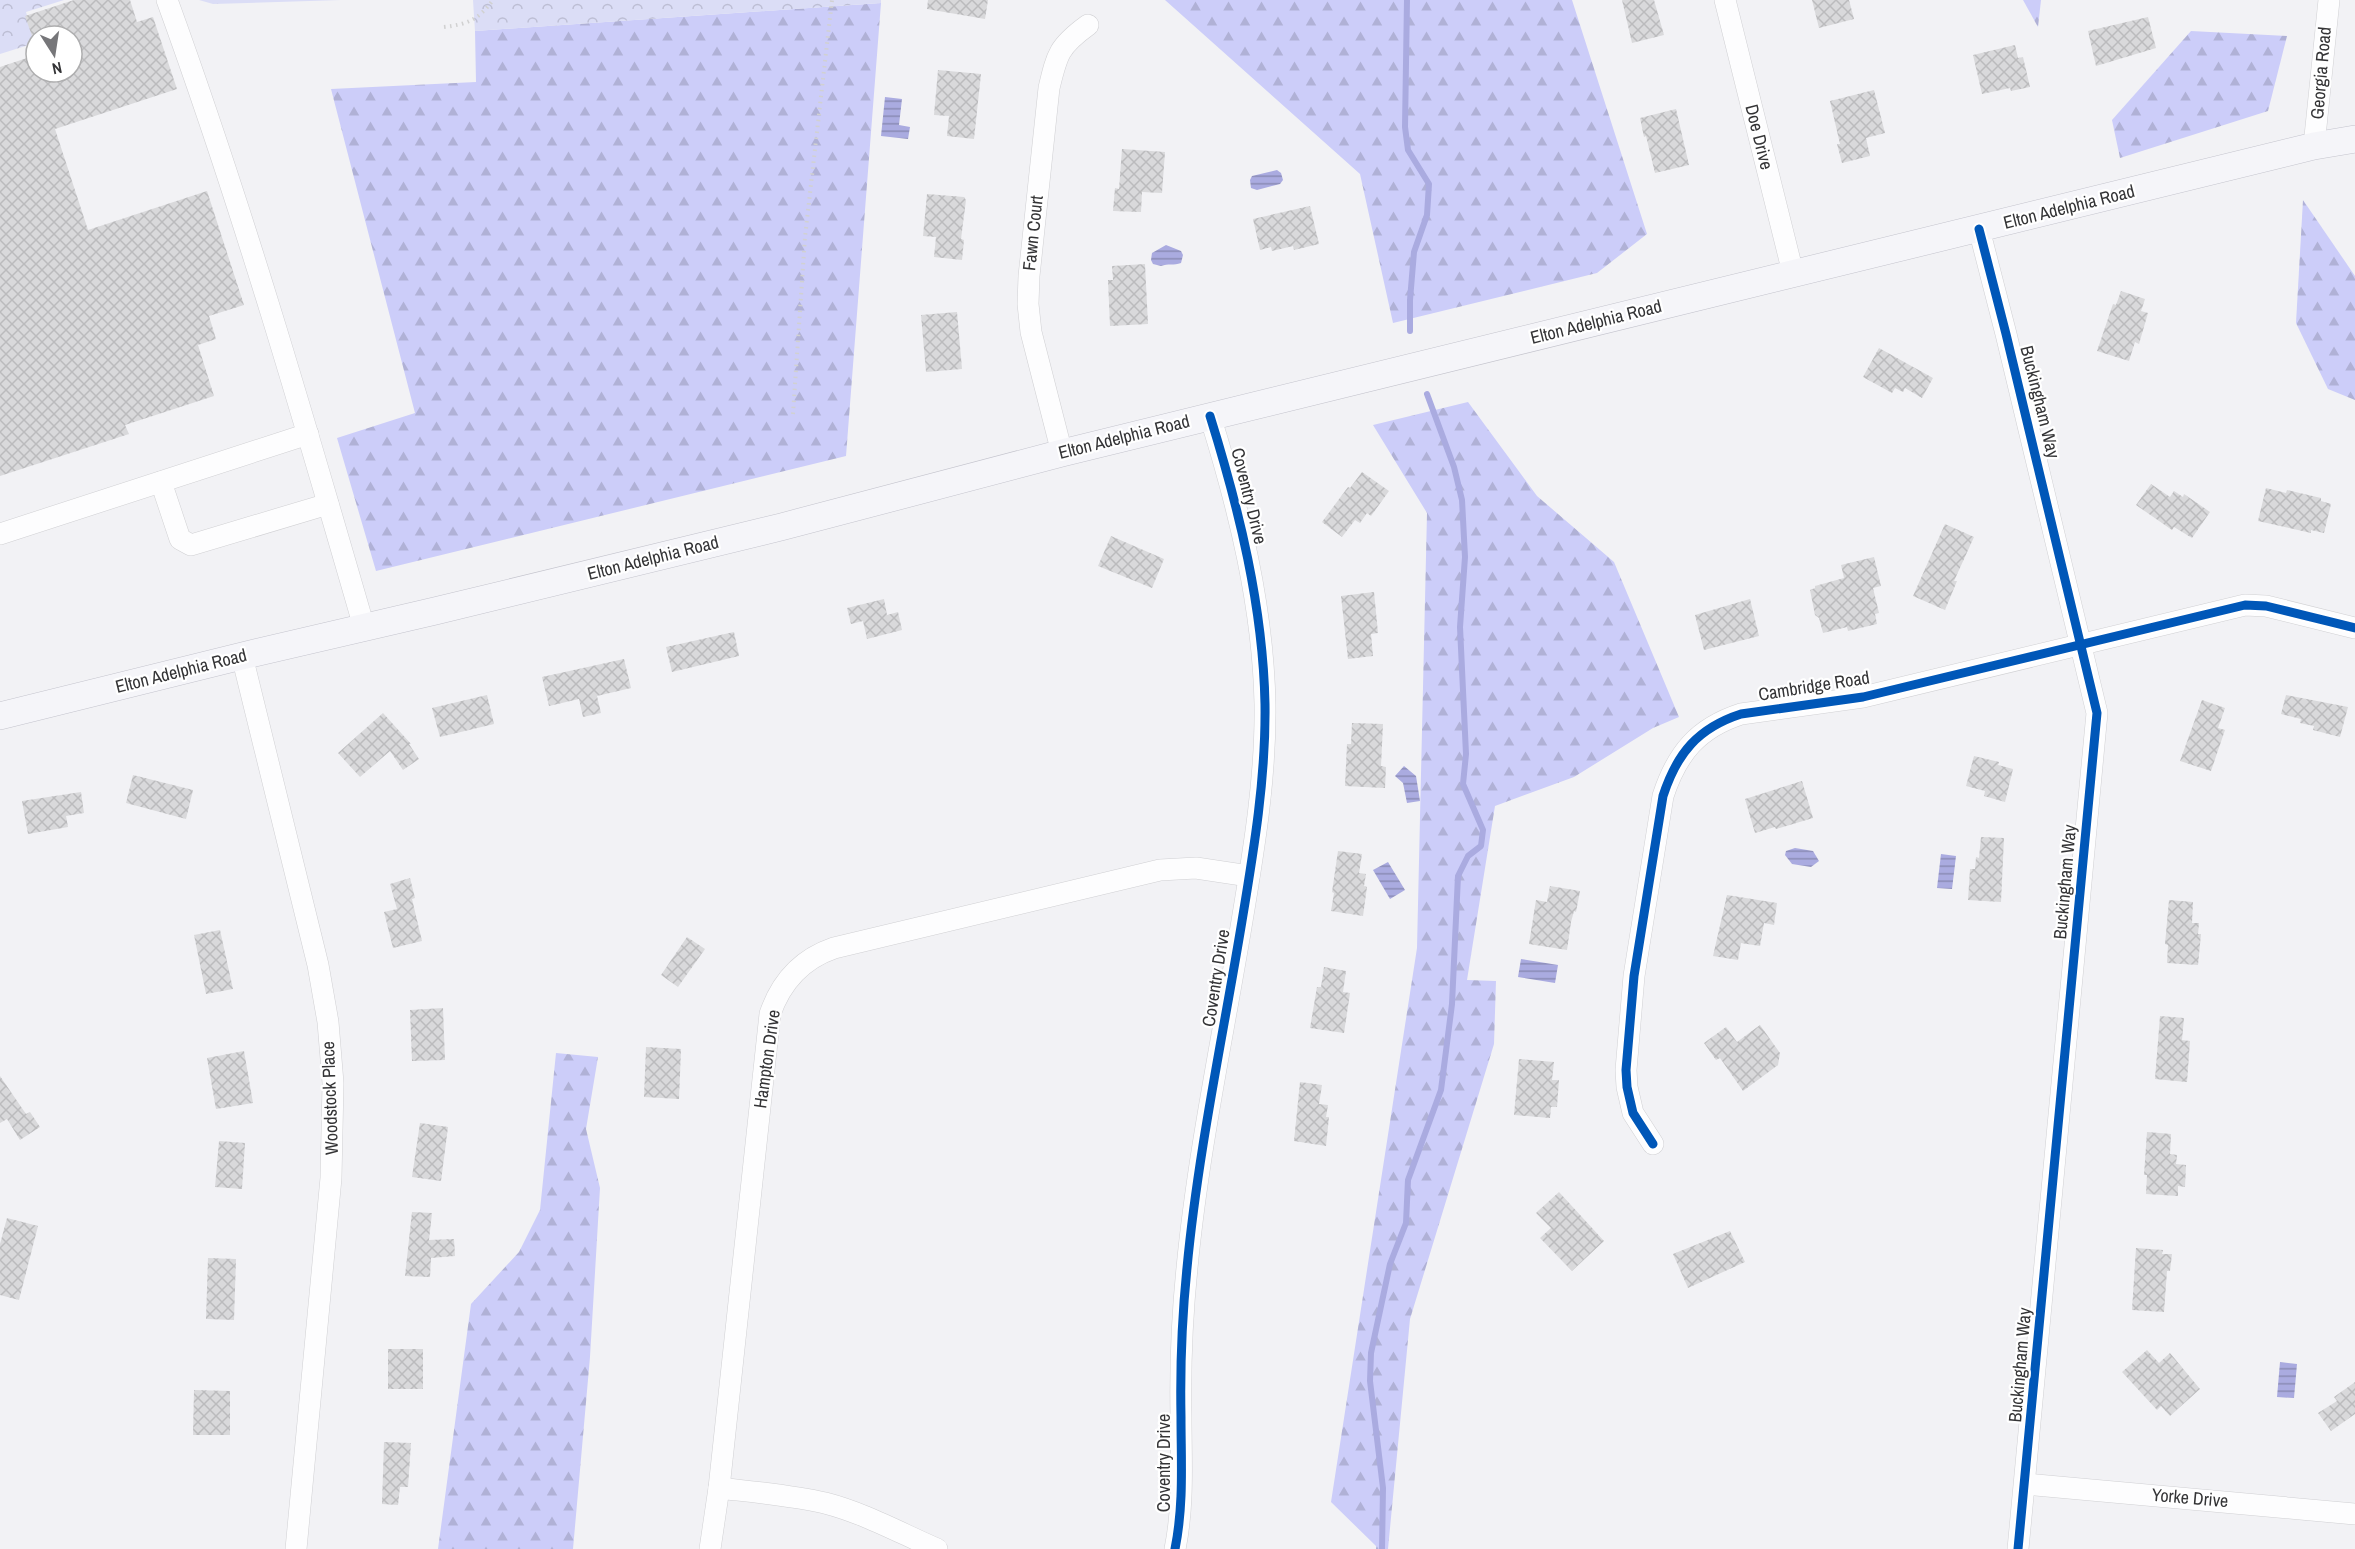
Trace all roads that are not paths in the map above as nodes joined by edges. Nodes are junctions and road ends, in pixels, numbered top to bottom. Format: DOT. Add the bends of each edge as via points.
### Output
graph roads {
  1 [pos="167,0"];
  2 [pos="1725,0"];
  3 [pos="2329,0"];
  4 [pos="1088,25"];
  5 [pos="2355,139"];
  6 [pos="2314,146"];
  7 [pos="1979,229"];
  8 [pos="1793,273"];
  9 [pos="1210,416"];
  10 [pos="308,434"];
  11 [pos="1062,453"];
  12 [pos="161,482"];
  13 [pos="328,504"];
  14 [pos="0,534"];
  15 [pos="364,627"];
  16 [pos="2355,628"];
  17 [pos="2082,644"];
  18 [pos="242,656"];
  19 [pos="0,716"];
  20 [pos="1249,876"];
  21 [pos="1653,1144"];
  22 [pos="2025,1484"];
  23 [pos="719,1488"];
  24 [pos="2355,1514"];
  25 [pos="296,1549"];
  26 [pos="710,1549"];
  27 [pos="937,1549"];
  28 [pos="1175,1549"];
  29 [pos="2018,1549"];
  1 -- 10 [label="street" via="272,312"];
  2 -- 8 [label="street, Doe Drive"];
  3 -- 6 [label="street, Georgia Road"];
  4 -- 11 [label="street, Fawn Court" via="1064,44 1048,88 1029,276 1032,332"];
  5 -- 6 [label="main road, Elton Adelphia Road"];
  6 -- 7 [label="main road, Elton Adelphia Road"];
  7 -- 8 [label="main road, Elton Adelphia Road"];
  7 -- 17 [label="street, Buckingham Way"];
  8 -- 9 [label="main road, Elton Adelphia Road"];
  9 -- 11 [label="main road, Elton Adelphia Road"];
  9 -- 20 [label="street, Coventry Drive" via="1251,574 1262,649 1264,755"];
  10 -- 12 [label="street"];
  10 -- 13 [label="street"];
  11 -- 15 [label="main road, Elton Adelphia Road" via="781,527"];
  12 -- 13 [label="street" via="180,539 191,545"];
  12 -- 14 [label="street"];
  13 -- 15 [label="street"];
  15 -- 18 [label="main road, Elton Adelphia Road"];
  16 -- 17 [label="street, Cambridge Road" via="2266,606 2244,605"];
  17 -- 21 [label="street, Cambridge Road" via="1863,697 1741,714 1702,733 1687,748 1671,772 1663,796 1634,976 1627,1087 1633,1113"];
  17 -- 22 [label="street, Buckingham Way" via="2095,703 2096,730"];
  18 -- 19 [label="main road, Elton Adelphia Road"];
  18 -- 25 [label="street, Woodstock Place" via="318,965 333,1083 331,1178"];
  20 -- 23 [label="street, Hampton Drive" via="1196,868 1160,870 834,948 807,961 788,978 770,1014"];
  20 -- 28 [label="street, Coventry Drive" via="1186,1269 1180,1359 1183,1485"];
  22 -- 24 [label="street, Yorke Drive"];
  22 -- 29 [label="street, Buckingham Way"];
  23 -- 26 [label="street, Hampton Drive"];
  23 -- 27 [label="street" via="827,1504"];
}
